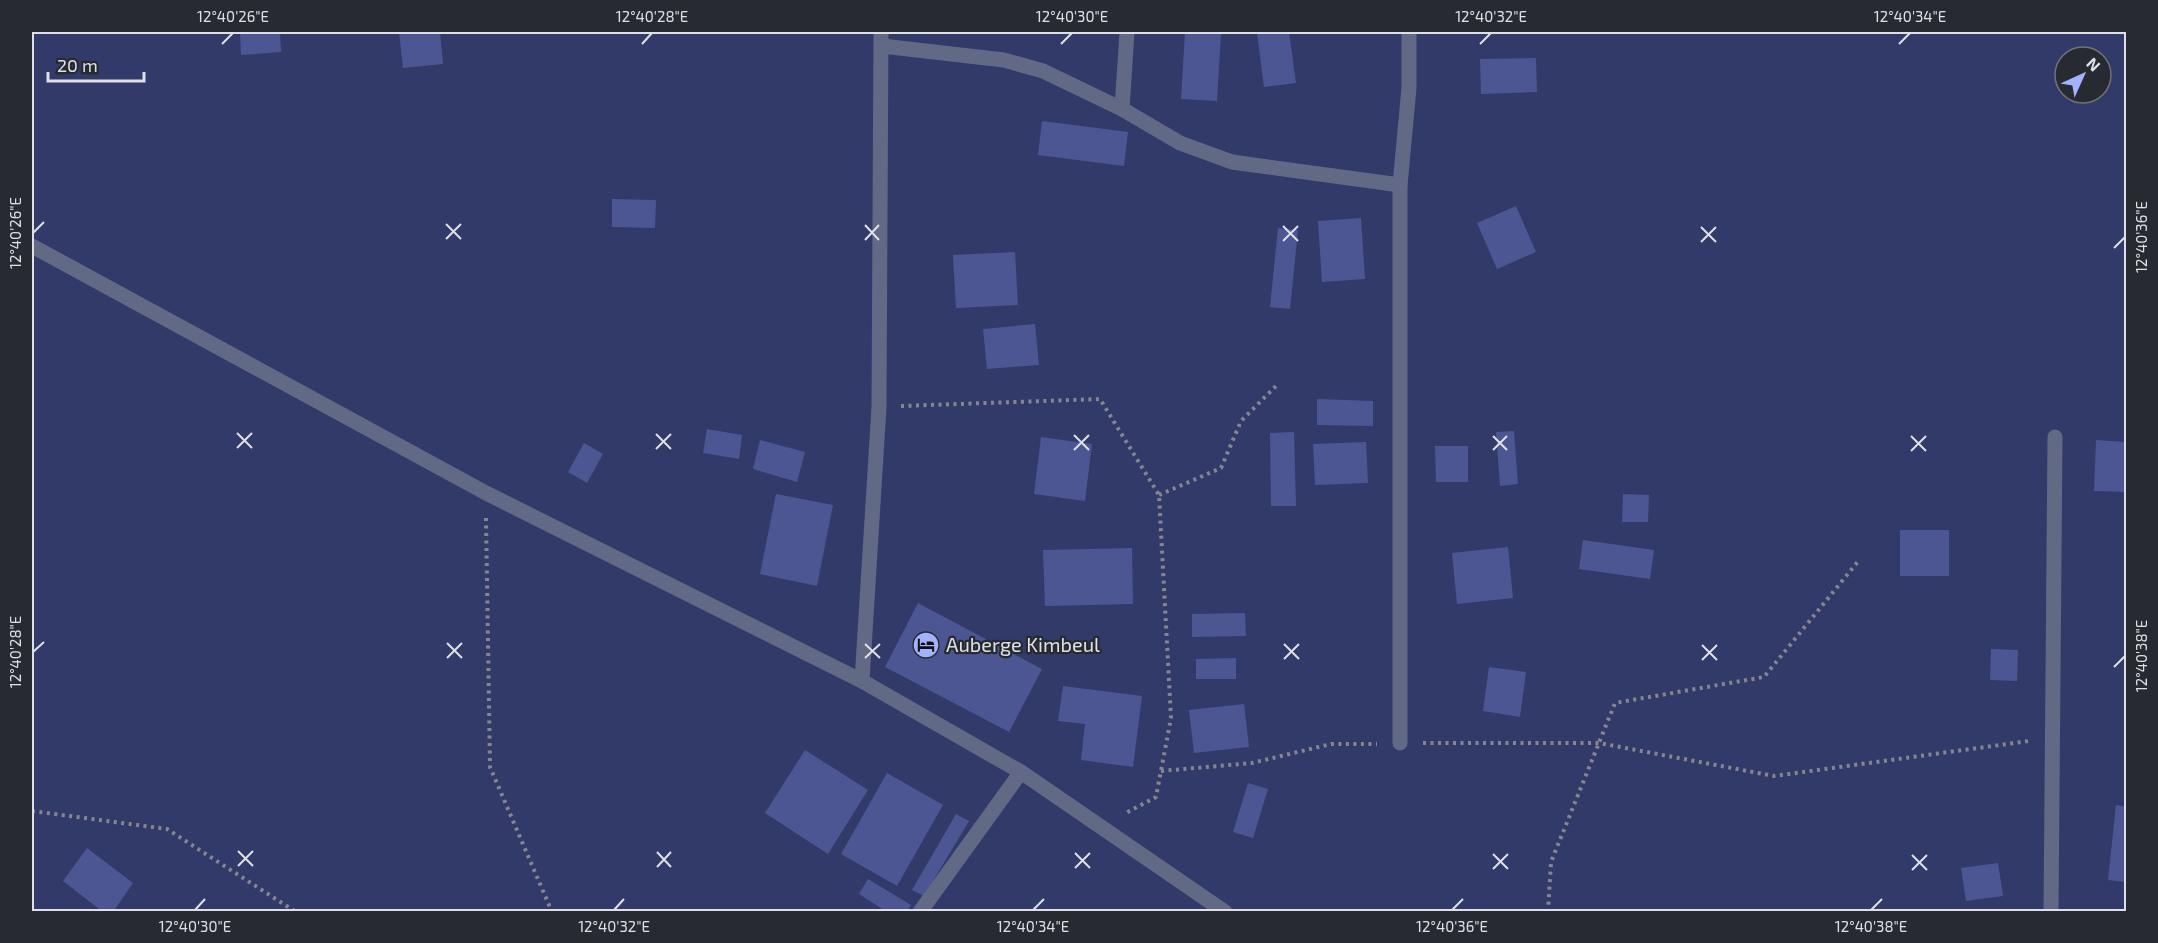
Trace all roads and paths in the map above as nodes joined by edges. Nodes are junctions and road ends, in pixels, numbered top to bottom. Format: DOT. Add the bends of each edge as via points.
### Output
graph roads {
  1 [pos="1127,32"];
  2 [pos="1409,32"];
  3 [pos="881,39"];
  4 [pos="1122,109"];
  5 [pos="1400,185"];
  6 [pos="32,246"];
  7 [pos="1277,385"];
  8 [pos="879,407"];
  9 [pos="2055,437"];
  10 [pos="486,493"];
  11 [pos="1159,495"];
  12 [pos="1860,559"];
  13 [pos="862,681"];
  14 [pos="2051,738"];
  15 [pos="1400,743"];
  16 [pos="1599,743"];
  17 [pos="1161,771"];
  18 [pos="1021,772"];
  19 [pos="32,811"];
  20 [pos="1102,826"];
  21 [pos="1204,906"];
  22 [pos="296,912"];
  23 [pos="552,912"];
  24 [pos="920,912"];
  25 [pos="1225,912"];
  26 [pos="1548,912"];
  27 [pos="2051,912"];
  1 -- 4 [label="street"];
  2 -- 5 [label="street" via="1409,88"];
  3 -- 4 [label="street" via="1004,60 1043,71"];
  3 -- 8 [label="street"];
  4 -- 5 [label="street" via="1180,143 1232,162"];
  5 -- 15 [label="street"];
  6 -- 10 [label="street"];
  7 -- 11 [label="path" via="1241,421 1221,468"];
  8 -- 11 [label="path" via="1100,399"];
  8 -- 13 [label="street"];
  9 -- 14 [label="street"];
  10 -- 13 [label="street"];
  10 -- 23 [label="path" via="490,767"];
  11 -- 17 [label="path" via="1171,718"];
  12 -- 16 [label="path" via="1764,677 1615,703"];
  13 -- 18 [label="street"];
  14 -- 16 [label="path" via="1774,776"];
  14 -- 27 [label="street"];
  15 -- 16 [label="path"];
  15 -- 17 [label="path" via="1331,744 1252,763"];
  16 -- 26 [label="path" via="1551,862"];
  17 -- 20 [label="path" via="1156,797"];
  18 -- 20 [label="street"];
  18 -- 24 [label="street"];
  19 -- 22 [label="path" via="166,829"];
  20 -- 21 [label="street"];
  21 -- 25 [label="street"];
}
